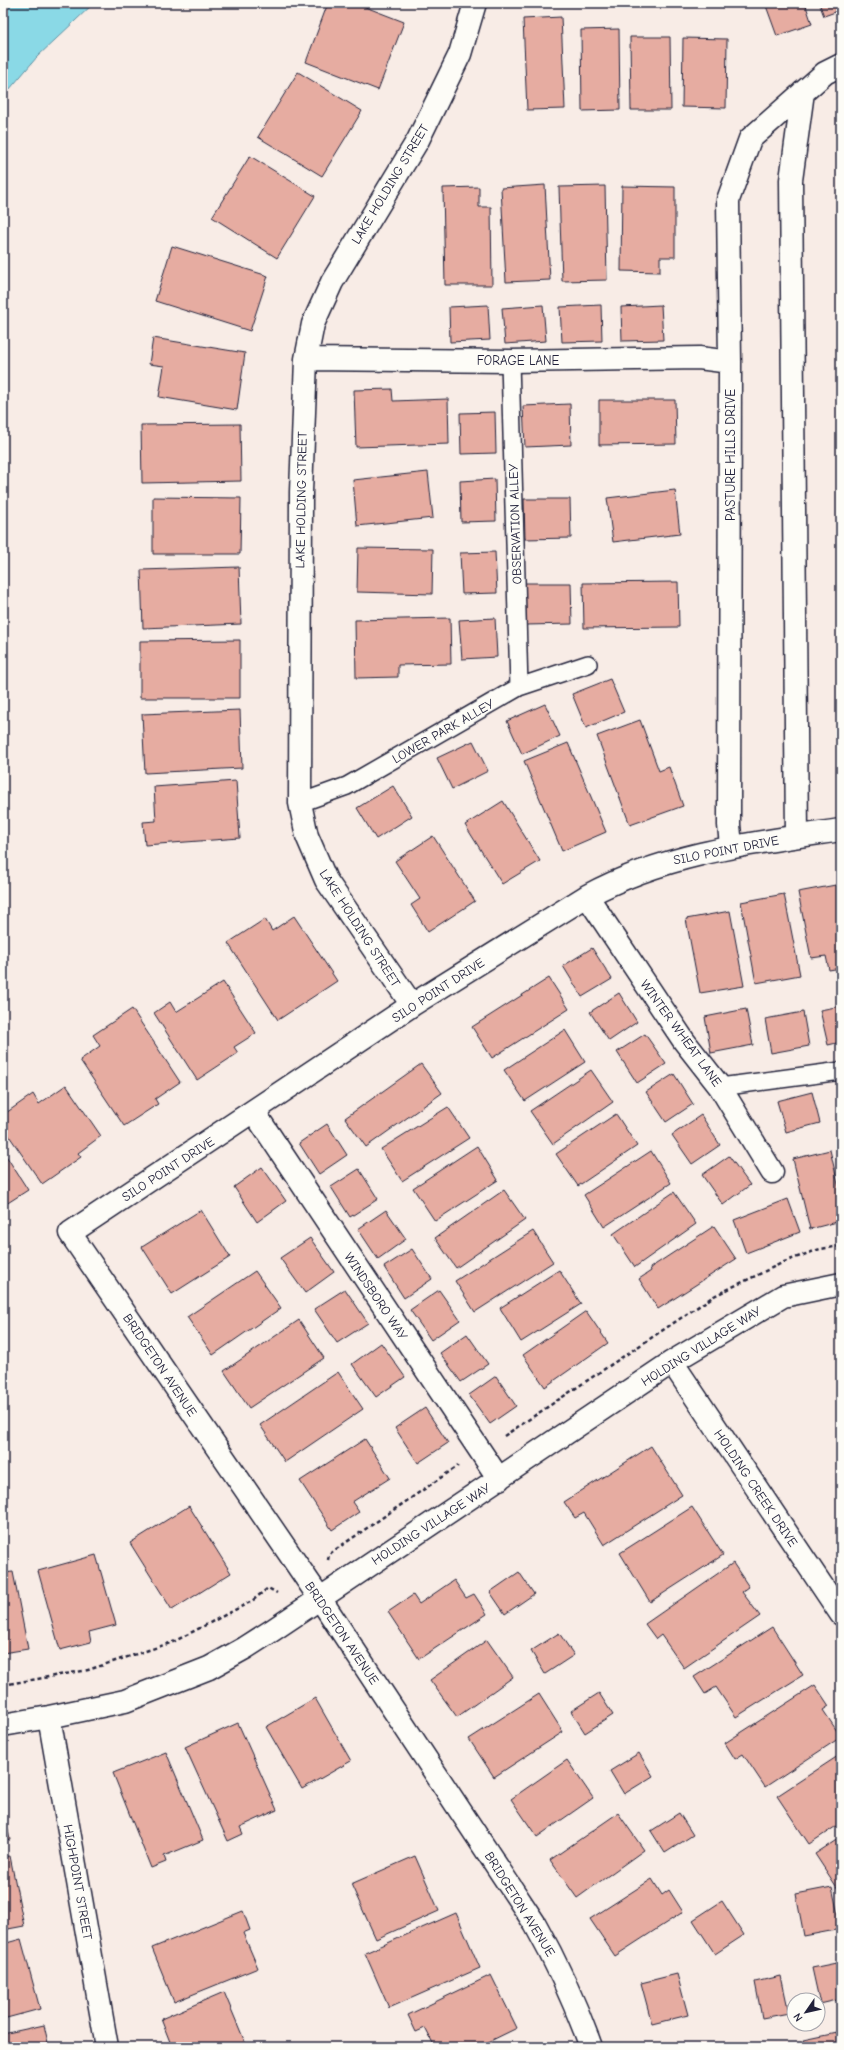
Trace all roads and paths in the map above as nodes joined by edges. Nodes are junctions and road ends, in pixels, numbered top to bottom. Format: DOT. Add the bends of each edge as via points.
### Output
graph roads {
  1 [pos="475,3"];
  2 [pos="841,65"];
  3 [pos="803,92"];
  4 [pos="306,359"];
  5 [pos="510,361"];
  6 [pos="730,362"];
  7 [pos="588,664"];
  8 [pos="519,687"];
  9 [pos="300,803"];
  10 [pos="841,830"];
  11 [pos="798,836"];
  12 [pos="731,846"];
  13 [pos="587,896"];
  14 [pos="412,1006"];
  15 [pos="841,1071"];
  16 [pos="720,1087"];
  17 [pos="254,1112"];
  18 [pos="772,1172"];
  19 [pos="70,1233"];
  20 [pos="841,1284"];
  21 [pos="672,1362"];
  22 [pos="498,1479"];
  23 [pos="279,1594"];
  24 [pos="319,1597"];
  25 [pos="841,1614"];
  26 [pos="3,1685"];
  27 [pos="49,1717"];
  28 [pos="3,1725"];
  29 [pos="107,2047"];
  30 [pos="591,2047"];
  1 -- 4 [label="street, LAKE HOLDING STREET" via="460,54 418,140 332,282 313,324"];
  2 -- 3 [label="street, PASTURE HILLS DRIVE" via="825,73"];
  3 -- 6 [label="street, PASTURE HILLS DRIVE" via="750,139 728,200"];
  3 -- 11 [label="street" via="791,180"];
  4 -- 5 [label="street, FORAGE LANE"];
  4 -- 9 [label="street, LAKE HOLDING STREET" via="300,492"];
  5 -- 6 [label="street, FORAGE LANE" via="699,358"];
  5 -- 8 [label="lane, OBSERVATION ALLEY"];
  6 -- 12 [label="street, PASTURE HILLS DRIVE"];
  7 -- 8 [label="lane, LOWER PARK ALLEY"];
  8 -- 9 [label="lane, LOWER PARK ALLEY" via="347,786"];
  9 -- 14 [label="street, LAKE HOLDING STREET" via="306,836 326,880"];
  10 -- 11 [label="street, SILO POINT DRIVE"];
  11 -- 12 [label="street, SILO POINT DRIVE"];
  12 -- 13 [label="street, SILO POINT DRIVE" via="665,862 613,882"];
  13 -- 14 [label="street, SILO POINT DRIVE"];
  13 -- 16 [label="street, WINTER WHEAT LANE" via="684,1041"];
  14 -- 17 [label="street, SILO POINT DRIVE"];
  15 -- 16 [label="lane"];
  16 -- 18 [label="street, WINTER WHEAT LANE"];
  17 -- 19 [label="street, SILO POINT DRIVE"];
  17 -- 22 [label="street, WINDSBORO WAY"];
  19 -- 24 [label="street, BRIDGETON AVENUE"];
  20 -- 21 [label="street, HOLDING VILLAGE WAY" via="783,1296"];
  21 -- 22 [label="street, HOLDING VILLAGE WAY"];
  21 -- 25 [label="street, HOLDING CREEK DRIVE"];
  22 -- 24 [label="street, HOLDING VILLAGE WAY"];
  23 -- 26 [label="path" via="268,1588 252,1601 166,1644 88,1670"];
  24 -- 27 [label="street, HOLDING VILLAGE WAY" via="245,1648 209,1668 125,1701"];
  24 -- 30 [label="street, BRIDGETON AVENUE" via="535,1924 560,1968"];
  27 -- 28 [label="street, HOLDING VILLAGE WAY"];
  27 -- 29 [label="street, HIGHPOINT STREET"];
}
